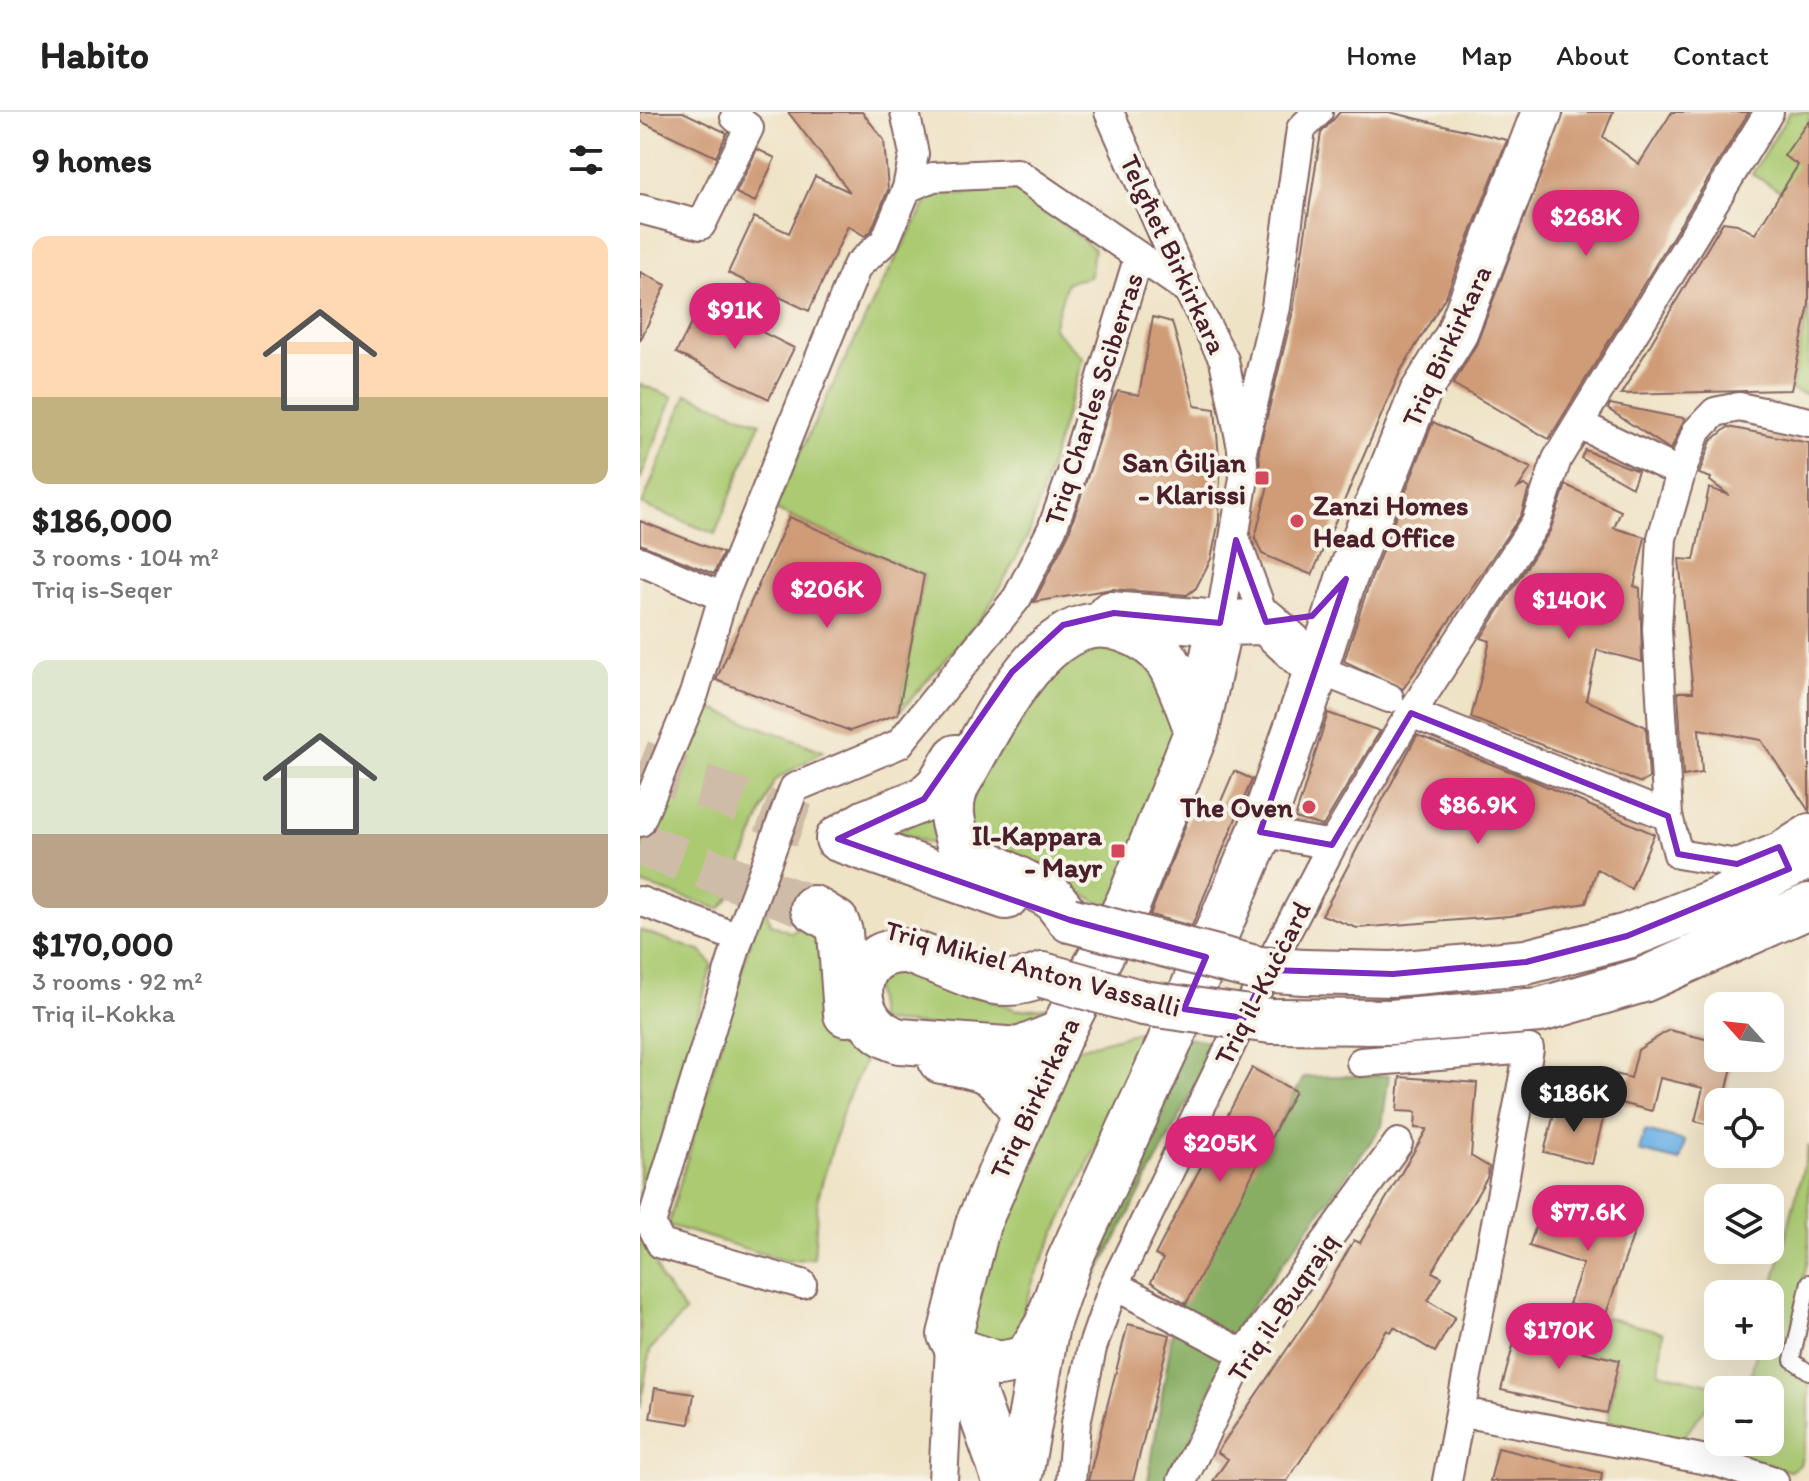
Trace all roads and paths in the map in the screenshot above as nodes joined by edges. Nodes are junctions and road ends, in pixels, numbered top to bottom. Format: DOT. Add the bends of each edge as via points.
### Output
graph roads {
  1 [pos="737,112"];
  2 [pos="905,112"];
  3 [pos="1109,112"];
  4 [pos="1318,112"];
  5 [pos="1542,112"];
  6 [pos="1769,112"];
  7 [pos="907,188"];
  8 [pos="640,209"];
  9 [pos="1138,259"];
  10 [pos="1188,290"];
  11 [pos="1809,422"];
  12 [pos="1581,425"];
  13 [pos="1242,448"];
  14 [pos="1681,473"];
  15 [pos="1236,540"];
  16 [pos="640,561"];
  17 [pos="1346,579"];
  18 [pos="723,597"];
  19 [pos="1266,622"];
  20 [pos="1220,623"];
  21 [pos="1317,669"];
  22 [pos="1400,706"];
  23 [pos="1197,730"];
  24 [pos="1668,816"];
  25 [pos="640,822"];
  26 [pos="1809,828"];
  27 [pos="1260,832"];
  28 [pos="1332,845"];
  29 [pos="1796,870"];
  30 [pos="640,901"];
  31 [pos="1070,920"];
  32 [pos="739,938"];
  33 [pos="1043,975"];
  34 [pos="1061,1033"];
  35 [pos="1361,1062"];
  36 [pos="1024,1114"];
  37 [pos="1398,1143"];
  38 [pos="1809,1282"];
  39 [pos="802,1284"];
  40 [pos="1114,1285"];
  41 [pos="1047,1325"];
  42 [pos="955,1343"];
  43 [pos="1244,1354"];
  44 [pos="1809,1372"];
  45 [pos="1462,1412"];
  46 [pos="943,1481"];
  47 [pos="1005,1481"];
  48 [pos="1019,1481"];
  49 [pos="1071,1481"];
  50 [pos="1182,1481"];
  51 [pos="1447,1481"];
  52 [pos="1774,1481"];
  1 -- 8 [label="street" via="735,117 749,128 701,225"];
  2 -- 7 [label="street" via="914,154"];
  3 -- 10 [label="street, Telgħet Birkirkara"];
  4 -- 13 [label="street" via="1301,129 1276,307"];
  5 -- 17 [label="main road, Triq Birkirkara" via="1462,322 1420,393"];
  6 -- 12 [label="street, Triq il-Kuċċard"];
  7 -- 9 [label="street" via="933,177 1017,173"];
  7 -- 18 [label="street" via="885,241 857,266"];
  9 -- 10 [label="street"];
  9 -- 32 [label="street, Triq Charles Sciberras" via="1075,465 1052,529 1017,598 899,744 794,788"];
  10 -- 13 [label="street, Telgħet Birkirkara" via="1224,360"];
  11 -- 14 [label="street" via="1739,407 1715,412 1696,432"];
  12 -- 14 [label="street"];
  12 -- 22 [label="street, Triq il-Kuċċard" via="1557,459 1536,522"];
  13 -- 15 [label="street, Telgħet Birkirkara"];
  14 -- 24 [label="street" via="1662,538 1657,629"];
  15 -- 19 [label="street, Telgħet Birkirkara"];
  15 -- 20 [label="street, Telgħet Birkirkara"];
  16 -- 18 [label="street"];
  17 -- 19 [label="main road, Triq Birkirkara" via="1312,616"];
  17 -- 21 [label="main road, Triq Birkirkara"];
  18 -- 25 [label="street" via="694,694"];
  19 -- 20 [label="main road, Triq Birkirkara"];
  19 -- 21 [label="main road"];
  20 -- 23 [label="main road, Triq Birkirkara"];
  20 -- 31 [label="main road, Triq Mikiel Anton Vassalli" via="1114,613 1088,615 1063,625 1012,672 938,786 924,799 838,839"];
  21 -- 22 [label="street"];
  21 -- 27 [label="main road, Triq Birkirkara"];
  22 -- 24 [label="street"];
  22 -- 28 [label="street, Triq il-Kuċċard"];
  23 -- 31 [label="main road" via="1169,664 1132,633 1114,626 1082,627 1063,635 1033,662 958,783 951,820 961,849 1052,897"];
  23 -- 34 [label="main road, Triq Birkirkara" via="1129,901"];
  24 -- 29 [label="street" via="1678,854"];
  26 -- 29 [label="street"];
  27 -- 28 [label="street"];
  27 -- 41 [label="main road, Triq Birkirkara" via="1069,1261"];
  28 -- 40 [label="street, Triq il-Kuċċard"];
  29 -- 31 [label="main road, Triq Mikiel Anton Vassalli, bridge" via="1627,936 1526,962 1393,974 1259,969"];
  29 -- 33 [label="main road, Triq Mikiel Anton Vassalli, bridge" via="1643,980 1540,1010 1391,1022 1271,1021 1143,1003"];
  30 -- 32 [label="street"];
  32 -- 39 [label="street, Triq Charles Sciberras" via="651,1224 661,1244"];
  33 -- 34 [label="main road" via="1006,986 905,950 867,969 861,1005 871,1025 900,1041 1019,1050"];
  33 -- 36 [label="main road, Triq Mikiel Anton Vassalli" via="813,908 836,922 840,932 844,1000 856,1033 892,1055 982,1066"];
  34 -- 36 [label="main road, Triq Birkirkara"];
  35 -- 45 [label="street" via="1529,1049"];
  36 -- 42 [label="main road, Triq Birkirkara" via="978,1224"];
  37 -- 43 [label="street, Triq il-Buqrajq"];
  38 -- 44 [label="lane" via="1792,1360"];
  40 -- 43 [label="street"];
  40 -- 49 [label="street, Triq il-Kuċċard" via="1092,1348 1076,1423"];
  41 -- 42 [label="main road, Triq Birkirkara" via="1026,1359 999,1364"];
  41 -- 48 [label="main road, Triq Birkirkara"];
  42 -- 46 [label="street"];
  42 -- 47 [label="main road"];
  43 -- 50 [label="street, Triq il-Buqrajq"];
  45 -- 51 [label="street"];
  45 -- 52 [label="street" via="1717,1462"];
}
